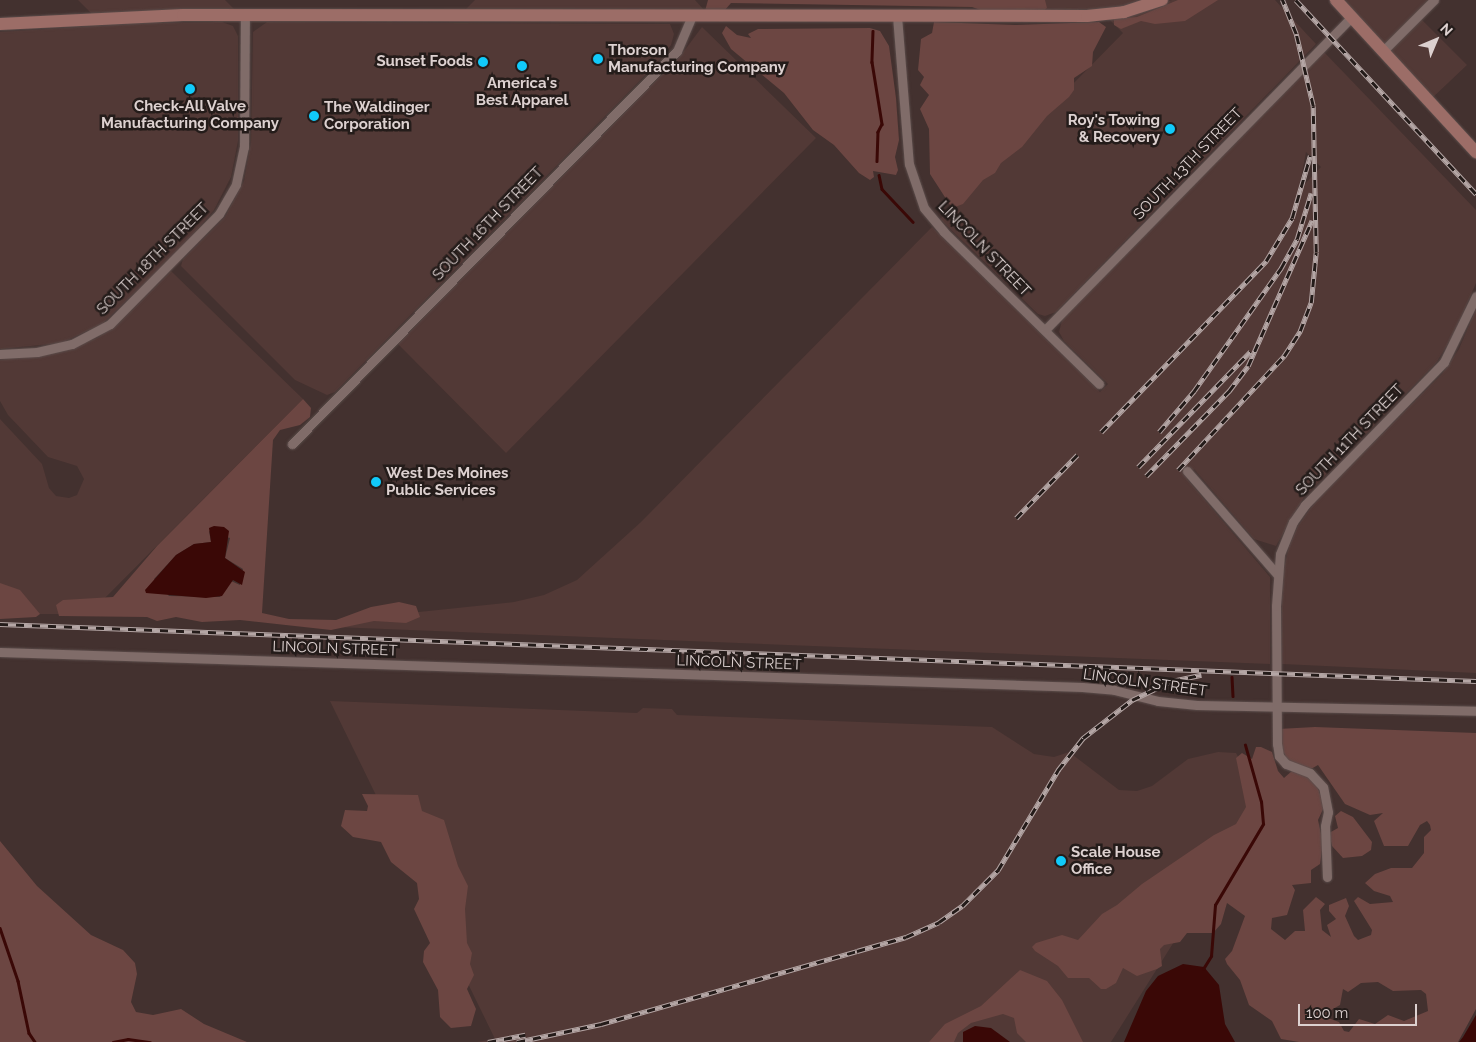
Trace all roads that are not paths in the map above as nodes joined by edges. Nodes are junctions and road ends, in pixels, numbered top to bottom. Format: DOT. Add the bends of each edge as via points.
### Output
graph roads {
  1 [pos="1162,0"];
  2 [pos="1336,0"];
  3 [pos="1434,0"];
  4 [pos="245,15"];
  5 [pos="692,16"];
  6 [pos="897,16"];
  7 [pos="1351,16"];
  8 [pos="0,24"];
  9 [pos="1383,51"];
  10 [pos="1475,149"];
  11 [pos="1476,296"];
  12 [pos="1045,330"];
  13 [pos="0,354"];
  14 [pos="1099,384"];
  15 [pos="292,444"];
  16 [pos="1187,471"];
  17 [pos="1276,574"];
  18 [pos="0,652"];
  19 [pos="1276,706"];
  20 [pos="1476,711"];
  21 [pos="1327,877"];
  1 -- 6 [label="street" via="1124,12 1087,16"];
  2 -- 7 [label="street"];
  3 -- 9 [label="street"];
  4 -- 5 [label="street"];
  4 -- 8 [label="street" via="109,17"];
  4 -- 13 [label="street, SOUTH 18TH STREET" via="244,147 236,184 219,214 110,324 63,346"];
  5 -- 6 [label="street"];
  5 -- 15 [label="street, SOUTH 16TH STREET" via="677,51"];
  6 -- 12 [label="street, LINCOLN STREET" via="909,164 924,208"];
  7 -- 9 [label="street"];
  7 -- 12 [label="street, SOUTH 13TH STREET"];
  9 -- 10 [label="street"];
  11 -- 17 [label="street, SOUTH 11TH STREET" via="1460,334 1440,368 1305,505 1285,540"];
  12 -- 14 [label="street, LINCOLN STREET"];
  16 -- 17 [label="street"];
  17 -- 19 [label="street, SOUTH 11TH STREET"];
  18 -- 19 [label="street, LINCOLN STREET" via="1082,687 1114,690 1176,704"];
  19 -- 20 [label="street, LINCOLN STREET"];
  19 -- 21 [label="street, SOUTH 11TH STREET" via="1279,756 1291,768 1310,773 1323,787 1328,812 1325,826"];
}
